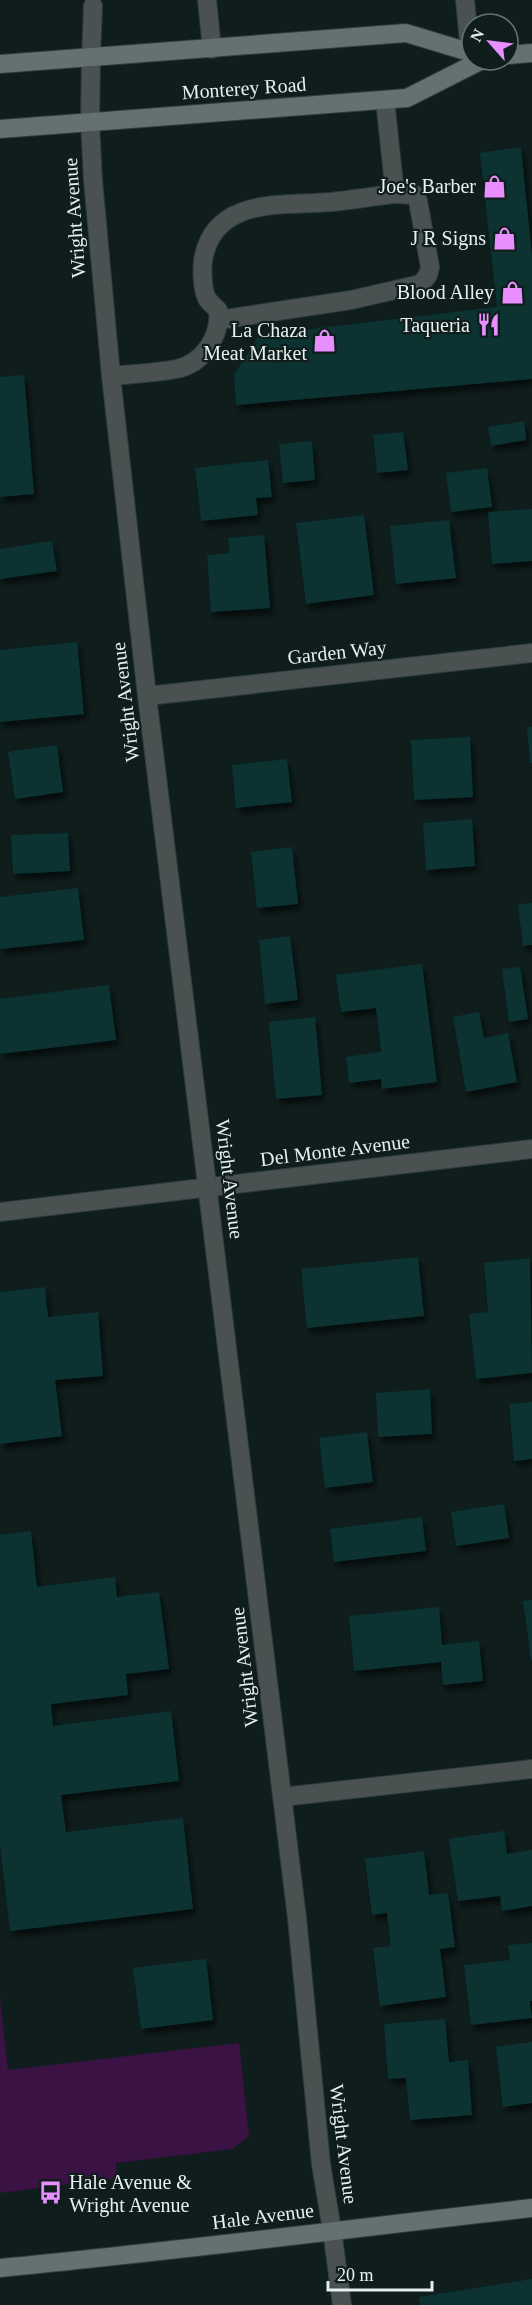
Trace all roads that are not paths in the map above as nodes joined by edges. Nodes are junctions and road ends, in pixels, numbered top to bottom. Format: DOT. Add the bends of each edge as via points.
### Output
graph roads {
  1 [pos="207,0"];
  2 [pos="93,6"];
  3 [pos="212,49"];
  4 [pos="460,50"];
  5 [pos="91,57"];
  6 [pos="0,64"];
  7 [pos="460,64"];
  8 [pos="385,100"];
  9 [pos="90,122"];
  10 [pos="0,129"];
  11 [pos="395,194"];
  12 [pos="219,320"];
  13 [pos="111,376"];
  14 [pos="532,653"];
  15 [pos="147,696"];
  16 [pos="532,1149"];
  17 [pos="209,1187"];
  18 [pos="0,1212"];
  19 [pos="532,1769"];
  20 [pos="282,1797"];
  21 [pos="532,2208"];
  22 [pos="332,2230"];
  23 [pos="0,2268"];
  24 [pos="342,2305"];
  1 -- 3 [label="street"];
  2 -- 5 [label="street, Wright Avenue"];
  3 -- 4 [label="main road" via="406,33"];
  3 -- 5 [label="main road"];
  5 -- 6 [label="main road"];
  5 -- 9 [label="street, Wright Avenue"];
  7 -- 8 [label="main road, Monterey Road" via="407,98"];
  8 -- 9 [label="main road, Monterey Road"];
  8 -- 11 [label="street"];
  9 -- 10 [label="main road, Monterey Road"];
  9 -- 13 [label="street, Wright Avenue"];
  11 -- 12 [label="street" via="258,206 238,213 217,228 206,244 203,264 207,299 218,310"];
  11 -- 12 [label="street" via="415,195 418,201 430,267 421,284 351,300"];
  12 -- 13 [label="street" via="215,337 207,348 186,365"];
  13 -- 15 [label="street, Wright Avenue"];
  14 -- 15 [label="street, Garden Way"];
  15 -- 17 [label="street, Wright Avenue"];
  16 -- 17 [label="street, Del Monte Avenue"];
  17 -- 18 [label="street, Del Monte Avenue"];
  17 -- 20 [label="street, Wright Avenue"];
  19 -- 20 [label="street"];
  20 -- 22 [label="street, Wright Avenue" via="321,2164"];
  21 -- 22 [label="main road, Hale Avenue"];
  22 -- 23 [label="main road, Hale Avenue"];
  22 -- 24 [label="street, Wright Avenue"];
}
